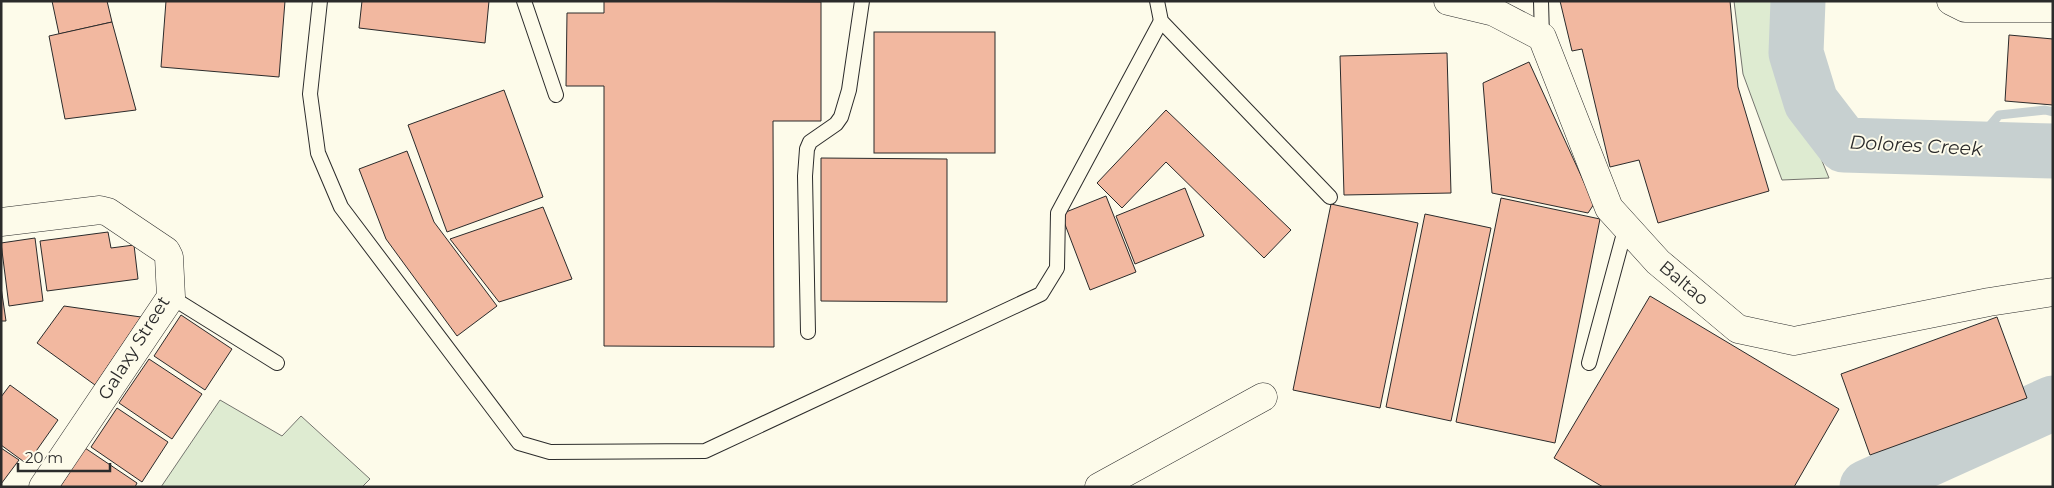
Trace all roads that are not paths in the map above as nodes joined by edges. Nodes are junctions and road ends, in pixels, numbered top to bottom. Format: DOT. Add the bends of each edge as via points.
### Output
graph roads {
  1 [pos="320,1"];
  2 [pos="524,1"];
  3 [pos="862,1"];
  4 [pos="1157,1"];
  5 [pos="1448,1"];
  6 [pos="1541,1"];
  7 [pos="1958,5"];
  8 [pos="2053,8"];
  9 [pos="1161,21"];
  10 [pos="1542,37"];
  11 [pos="556,95"];
  12 [pos="1330,197"];
  13 [pos="1,222"];
  14 [pos="1626,226"];
  15 [pos="2053,292"];
  16 [pos="171,297"];
  17 [pos="808,332"];
  18 [pos="1589,362"];
  19 [pos="277,363"];
  20 [pos="1263,397"];
  21 [pos="43,487"];
  22 [pos="1099,487"];
  1 -- 9 [label="lane" via="310,94 318,154 341,207 519,443 550,452 705,451 1041,294 1057,268 1058,213"];
  2 -- 11 [label="lane"];
  3 -- 17 [label="lane" via="841,117 810,142 807,149"];
  4 -- 9 [label="lane"];
  5 -- 10 [label="street" via="1494,12"];
  6 -- 10 [label="lane"];
  7 -- 8 [label="street"];
  9 -- 12 [label="lane"];
  10 -- 14 [label="street, Baltao" via="1610,208"];
  13 -- 16 [label="street, Galaxy Street" via="94,210 108,212 166,251"];
  14 -- 15 [label="street, Baltao" via="1658,262 1738,329 1794,342"];
  14 -- 18 [label="lane"];
  16 -- 19 [label="lane"];
  16 -- 21 [label="street, Galaxy Street"];
  20 -- 22 [label="street"];
}
